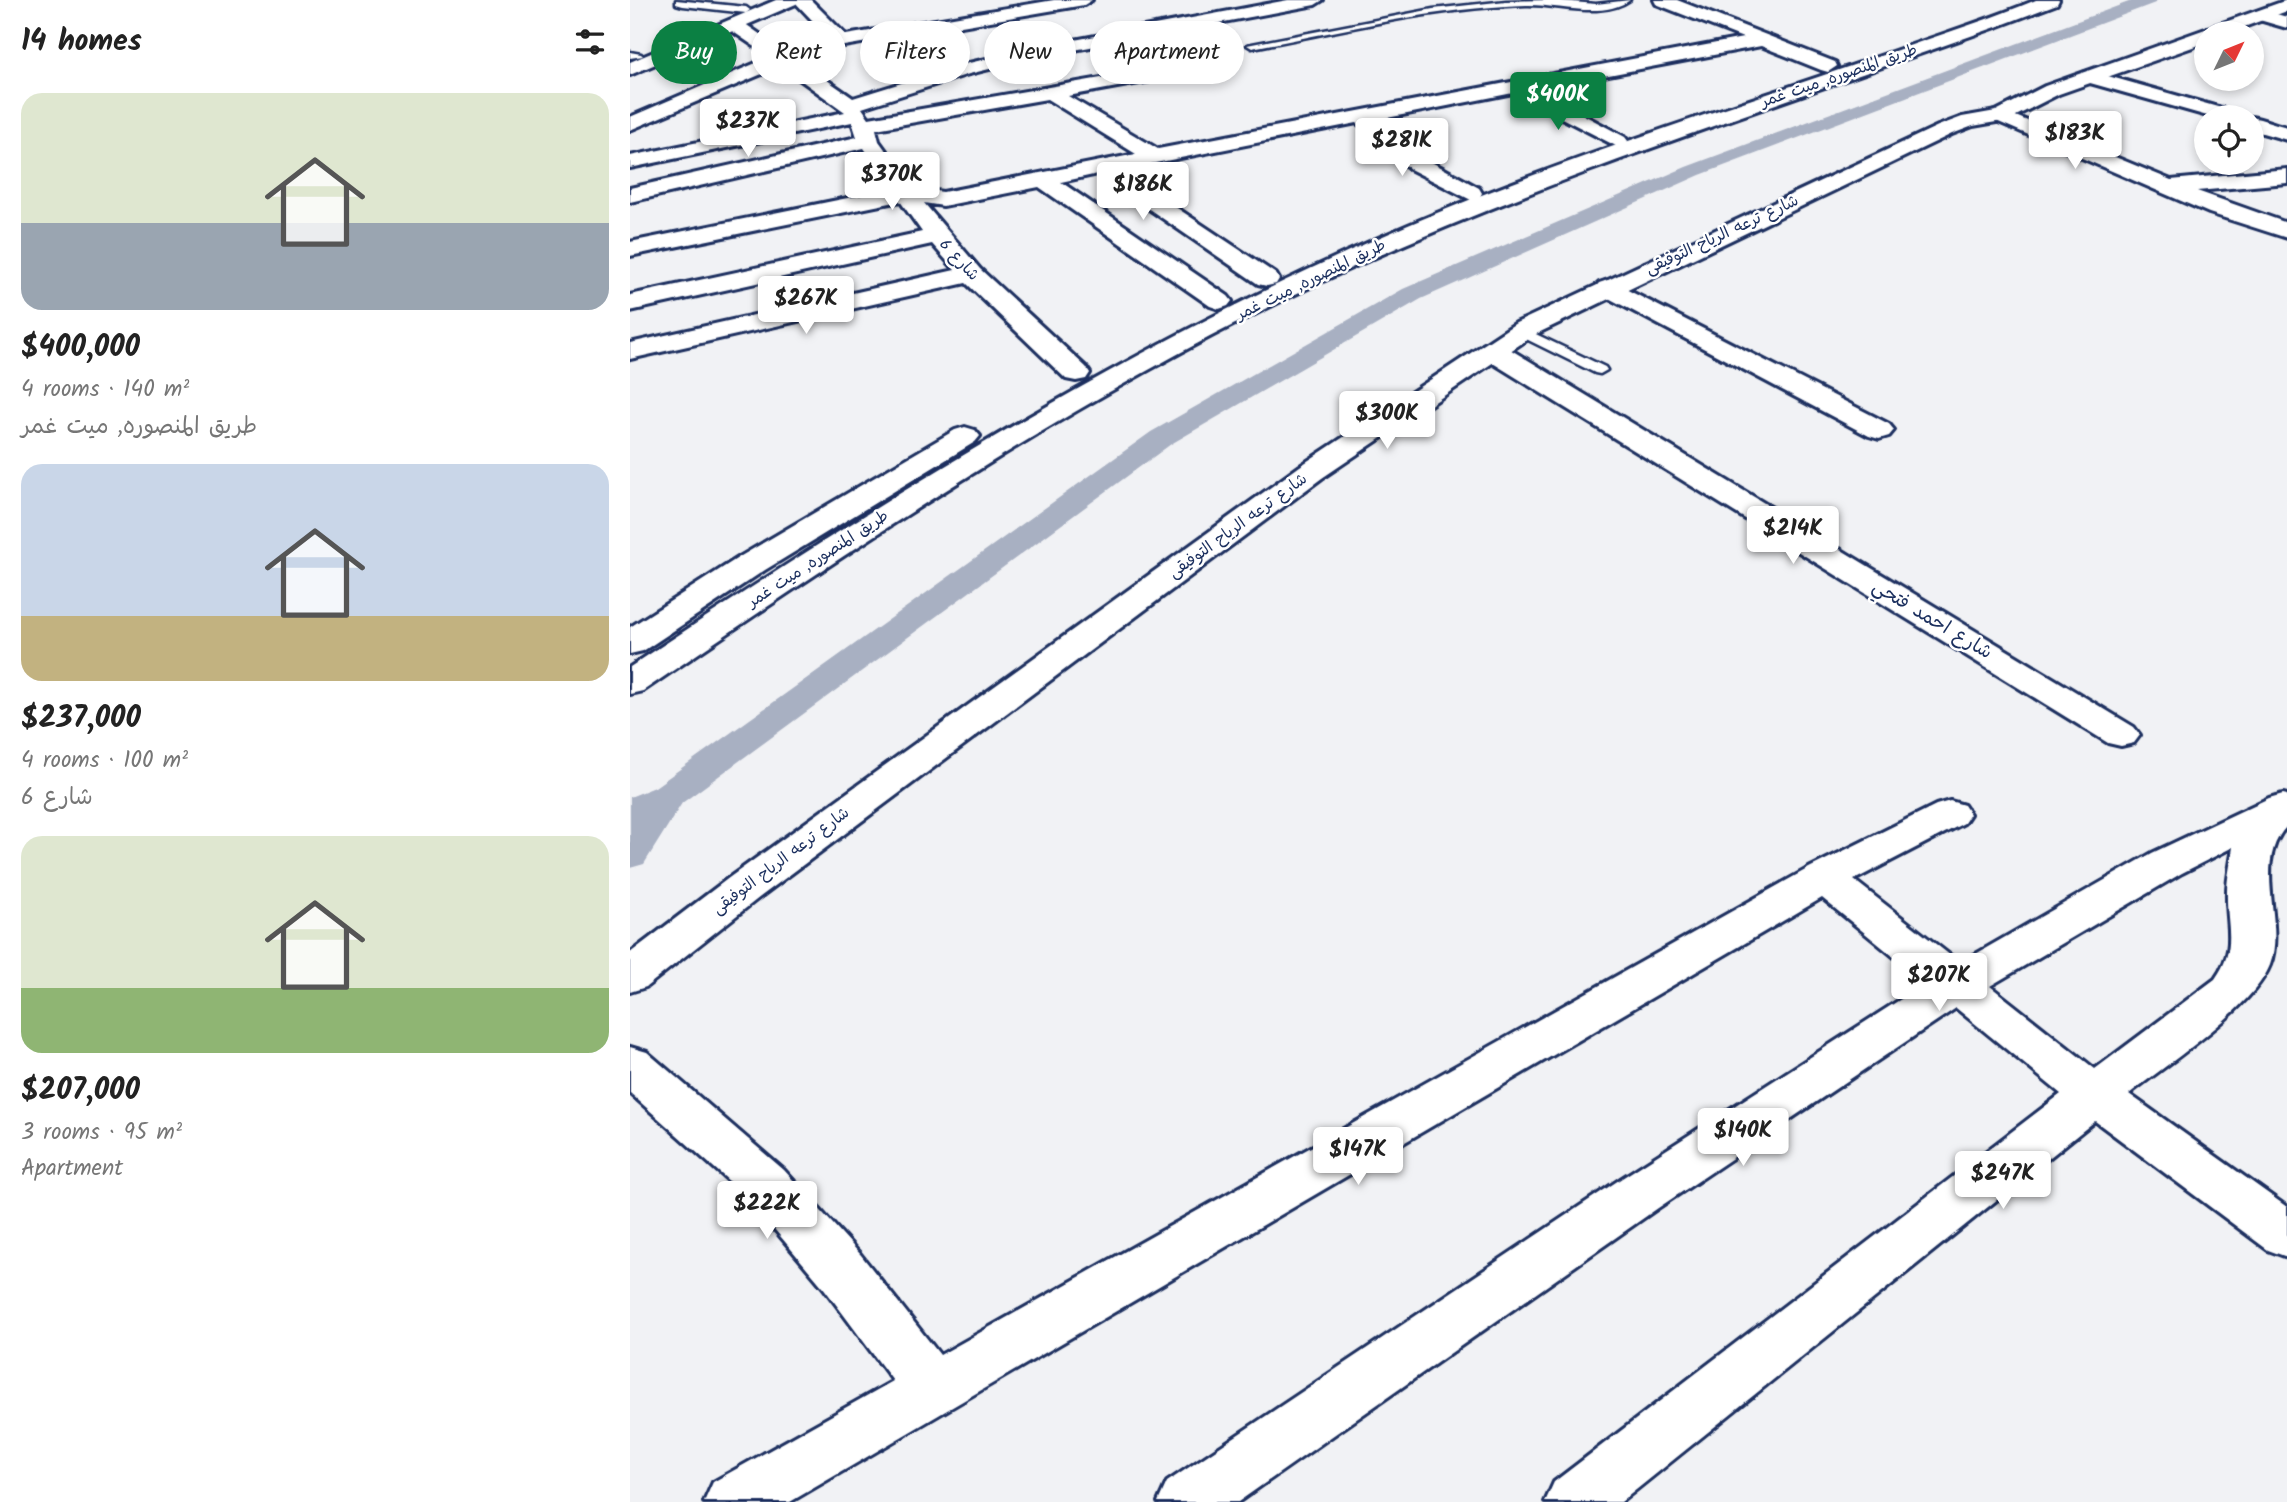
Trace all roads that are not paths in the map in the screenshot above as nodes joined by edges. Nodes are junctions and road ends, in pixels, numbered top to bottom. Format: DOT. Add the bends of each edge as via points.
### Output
graph roads {
  1 [pos="681,0"];
  2 [pos="790,0"];
  3 [pos="801,0"];
  4 [pos="989,0"];
  5 [pos="1084,0"];
  6 [pos="1227,0"];
  7 [pos="1315,0"];
  8 [pos="1626,0"];
  9 [pos="1717,0"];
  10 [pos="2019,0"];
  11 [pos="2051,0"];
  12 [pos="1060,2"];
  13 [pos="1671,3"];
  14 [pos="2287,5"];
  15 [pos="753,12"];
  16 [pos="1008,12"];
  17 [pos="2262,15"];
  18 [pos="850,19"];
  19 [pos="1081,19"];
  20 [pos="822,21"];
  21 [pos="837,21"];
  22 [pos="1108,21"];
  23 [pos="1198,21"];
  24 [pos="2246,21"];
  25 [pos="2287,23"];
  26 [pos="846,40"];
  27 [pos="1763,40"];
  28 [pos="2194,41"];
  29 [pos="1090,42"];
  30 [pos="1252,45"];
  31 [pos="632,60"];
  32 [pos="1828,66"];
  33 [pos="751,68"];
  34 [pos="2090,77"];
  35 [pos="814,84"];
  36 [pos="1102,84"];
  37 [pos="1516,87"];
  38 [pos="1051,93"];
  39 [pos="2194,106"];
  40 [pos="2287,112"];
  41 [pos="2001,116"];
  42 [pos="1362,117"];
  43 [pos="2264,119"];
  44 [pos="860,122"];
  45 [pos="630,124"];
  46 [pos="2264,126"];
  47 [pos="2287,134"];
  48 [pos="1618,141"];
  49 [pos="1155,156"];
  50 [pos="630,162"];
  51 [pos="1101,167"];
  52 [pos="2287,176"];
  53 [pos="1042,179"];
  54 [pos="2165,187"];
  55 [pos="905,193"];
  56 [pos="1471,193"];
  57 [pos="630,195"];
  58 [pos="2287,231"];
  59 [pos="936,236"];
  60 [pos="630,249"];
  61 [pos="971,274"];
  62 [pos="1267,279"];
  63 [pos="1608,288"];
  64 [pos="1219,301"];
  65 [pos="630,303"];
  66 [pos="1521,331"];
  67 [pos="630,351"];
  68 [pos="1493,351"];
  69 [pos="1600,370"];
  70 [pos="1064,380"];
  71 [pos="1106,381"];
  72 [pos="983,426"];
  73 [pos="1879,430"];
  74 [pos="630,643"];
  75 [pos="630,683"];
  76 [pos="2121,735"];
  77 [pos="2285,805"];
  78 [pos="1950,814"];
  79 [pos="1825,878"];
  80 [pos="630,976"];
  81 [pos="1957,985"];
  82 [pos="630,1065"];
  83 [pos="2095,1095"];
  84 [pos="2287,1235"];
  85 [pos="933,1389"];
  86 [pos="734,1502"];
  87 [pos="1188,1502"];
  88 [pos="1575,1502"];
  1 -- 15 [label="lane"];
  2 -- 15 [label="main road"];
  3 -- 20 [label="main road"];
  4 -- 16 [label="main road"];
  5 -- 12 [label="main road"];
  6 -- 22 [label="main road"];
  7 -- 23 [label="main road"];
  8 -- 30 [label="lane" via="1590,7 1488,3"];
  9 -- 13 [label="main road"];
  10 -- 32 [label="main road, طريق المنصوره, ميت غمر"];
  11 -- 71 [label="main road, طريق المنصوره, ميت غمر" via="1444,218 1273,296"];
  12 -- 16 [label="main road"];
  12 -- 19 [label="main road" via="1059,9"];
  13 -- 27 [label="main road"];
  14 -- 17 [label="main road"];
  15 -- 31 [label="main road"];
  16 -- 26 [label="main road"];
  17 -- 24 [label="main road"];
  17 -- 25 [label="main road"];
  18 -- 21 [label="main road"];
  27 -- 32 [label="main road"];
  27 -- 37 [label="main road"];
  28 -- 34 [label="main road, شارع ترعه الرياح التوفيقى"];
  29 -- 44 [label="main road" via="962,70"];
  32 -- 48 [label="main road, طريق المنصوره, ميت غمر"];
  33 -- 45 [label="main road"];
  34 -- 39 [label="main road"];
  34 -- 41 [label="main road, شارع ترعه الرياح التوفيقى"];
  35 -- 44 [label="main road, شارع 6"];
  36 -- 38 [label="main road"];
  37 -- 42 [label="main road"];
  37 -- 48 [label="main road"];
  38 -- 44 [label="main road"];
  38 -- 49 [label="main road"];
  40 -- 43 [label="main road"];
  41 -- 54 [label="main road"];
  41 -- 63 [label="main road, شارع ترعه الرياح التوفيقى" via="1945,130"];
  42 -- 49 [label="main road"];
  42 -- 56 [label="main road" via="1418,164"];
  44 -- 50 [label="main road"];
  44 -- 55 [label="main road, شارع 6"];
  44 -- 57 [label="main road"];
  46 -- 47 [label="main road"];
  48 -- 56 [label="main road, طريق المنصوره, ميت غمر"];
  49 -- 51 [label="main road"];
  51 -- 53 [label="main road"];
  51 -- 62 [label="main road"];
  52 -- 54 [label="main road"];
  53 -- 55 [label="main road" via="943,199"];
  53 -- 64 [label="main road"];
  54 -- 58 [label="main road"];
  55 -- 59 [label="main road, شارع 6"];
  55 -- 60 [label="main road"];
  56 -- 62 [label="main road, طريق المنصوره, ميت غمر" via="1381,227"];
  59 -- 61 [label="main road, شارع 6"];
  59 -- 65 [label="main road"];
  61 -- 67 [label="main road"];
  61 -- 70 [label="main road, شارع 6"];
  62 -- 64 [label="main road, طريق المنصوره, ميت غمر"];
  63 -- 66 [label="main road, شارع ترعه الرياح التوفيقى"];
  63 -- 73 [label="main road"];
  64 -- 70 [label="main road, طريق المنصوره, ميت غمر"];
  66 -- 68 [label="main road, شارع ترعه الرياح التوفيقى"];
  66 -- 69 [label="lane"];
  68 -- 76 [label="main road, شارع احمد فتحي"];
  68 -- 80 [label="main road, شارع ترعه الرياح التوفيقى" via="1311,472 756,878"];
  70 -- 71 [label="main road"];
  71 -- 75 [label="main road, طريق المنصوره, ميت غمر" via="785,579"];
  72 -- 74 [label="main road, طريق المنصوره, ميت غمر" via="753,563"];
  77 -- 81 [label="main road" via="2167,863"];
  77 -- 83 [label="main road" via="2261,829 2250,864 2253,947 2247,967 2231,990"];
  78 -- 79 [label="main road"];
  79 -- 81 [label="main road"];
  79 -- 85 [label="main road"];
  81 -- 83 [label="main road"];
  81 -- 87 [label="main road"];
  82 -- 85 [label="main road" via="766,1184 842,1271"];
  83 -- 84 [label="main road"];
  83 -- 88 [label="main road"];
  85 -- 86 [label="main road"];
}
